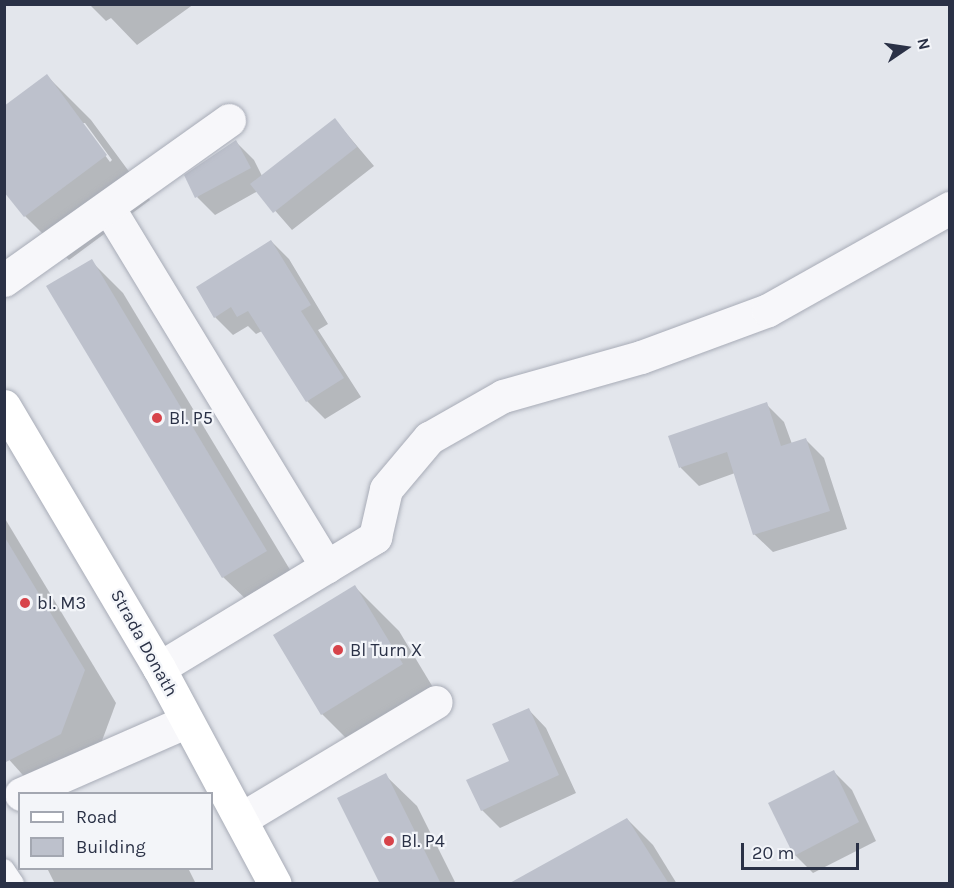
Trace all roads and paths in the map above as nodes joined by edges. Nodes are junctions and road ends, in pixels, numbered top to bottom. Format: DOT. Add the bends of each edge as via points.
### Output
graph roads {
  1 [pos="229,120"];
  2 [pos="108,207"];
  3 [pos="950,208"];
  4 [pos="4,280"];
  5 [pos="4,406"];
  6 [pos="327,567"];
  7 [pos="159,668"];
  8 [pos="436,702"];
  9 [pos="187,721"];
  10 [pos="25,792"];
  11 [pos="18,795"];
  12 [pos="4,801"];
  13 [pos="241,819"];
  14 [pos="4,869"];
  15 [pos="14,884"];
  16 [pos="275,884"];
  1 -- 2 [label="street"];
  2 -- 4 [label="street"];
  2 -- 6 [label="street"];
  3 -- 6 [label="street" via="768,310 641,357 503,396 429,438 386,489 375,537"];
  5 -- 7 [label="main road, Strada Donath"];
  6 -- 7 [label="street"];
  7 -- 9 [label="main road, Strada Donath"];
  8 -- 13 [label="street"];
  9 -- 10 [label="street"];
  9 -- 13 [label="main road, Strada Donath"];
  11 -- 12 [label="street"];
  13 -- 16 [label="main road, Strada Donath"];
  14 -- 15 [label="lane"];
}
